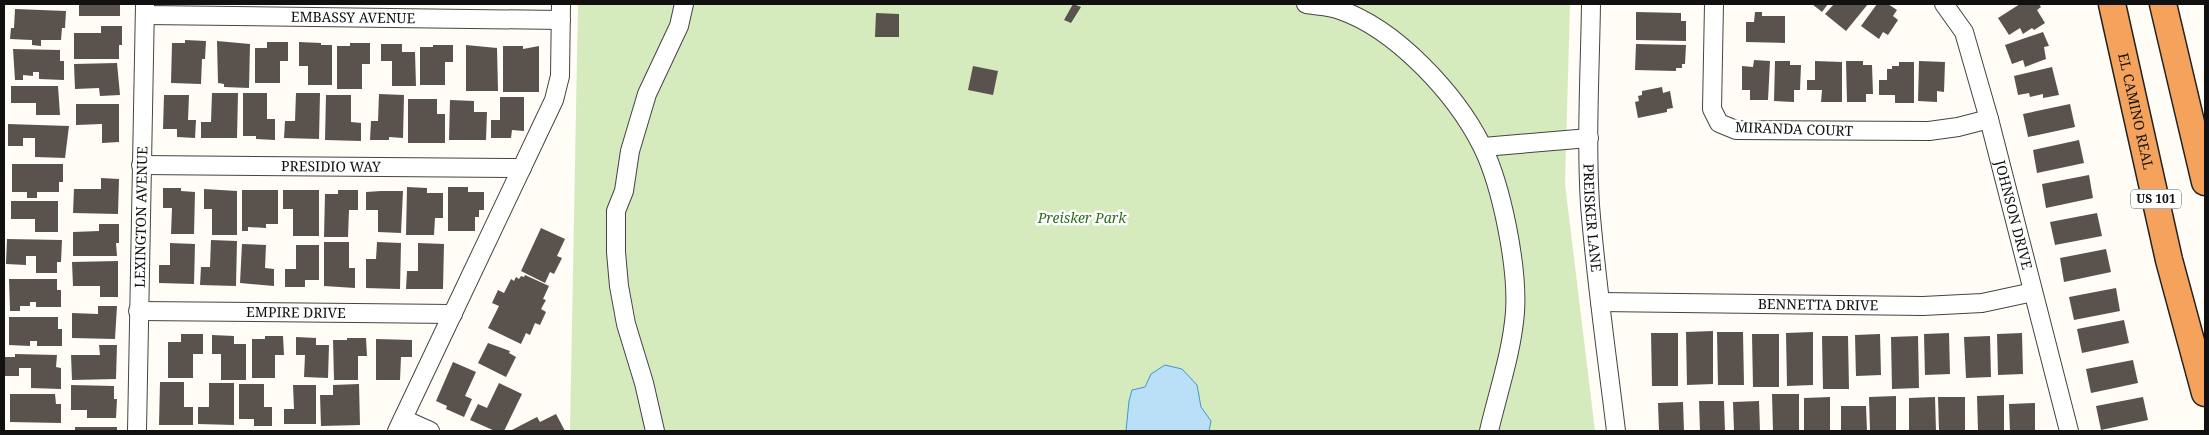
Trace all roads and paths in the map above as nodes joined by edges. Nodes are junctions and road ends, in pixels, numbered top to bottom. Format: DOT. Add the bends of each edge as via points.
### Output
graph roads {
  1 [pos="684,4"];
  2 [pos="1306,4"];
  3 [pos="1591,4"];
  4 [pos="1714,4"];
  5 [pos="1944,4"];
  6 [pos="2112,4"];
  7 [pos="2163,4"];
  8 [pos="145,9"];
  9 [pos="561,12"];
  10 [pos="1989,119"];
  11 [pos="1588,138"];
  12 [pos="1483,147"];
  13 [pos="141,165"];
  14 [pos="522,168"];
  15 [pos="2204,174"];
  16 [pos="2033,292"];
  17 [pos="1600,302"];
  18 [pos="138,311"];
  19 [pos="453,314"];
  20 [pos="2205,393"];
  21 [pos="400,425"];
  22 [pos="137,431"];
  23 [pos="430,431"];
  24 [pos="655,431"];
  25 [pos="1489,431"];
  26 [pos="1616,431"];
  27 [pos="2069,431"];
  1 -- 24 [label="street" via="679,26 646,94 630,151 624,191 616,211 619,286"];
  2 -- 12 [label="street" via="1340,10 1384,32 1422,65 1464,114"];
  3 -- 11 [label="street, PREISKER LANE"];
  4 -- 10 [label="street, MIRANDA COURT" via="1712,108 1719,123 1736,130 1929,131 1958,128"];
  5 -- 10 [label="street, JOHNSON DRIVE" via="1964,32"];
  6 -- 20 [label="highway, EL CAMINO REAL / US 101" via="2169,260"];
  7 -- 15 [label="highway"];
  8 -- 9 [label="street, EMBASSY AVENUE"];
  8 -- 13 [label="street, LEXINGTON AVENUE"];
  9 -- 14 [label="street" via="560,76 554,100"];
  10 -- 16 [label="street, JOHNSON DRIVE"];
  11 -- 12 [label="street"];
  11 -- 17 [label="street, PREISKER LANE" via="1590,204"];
  12 -- 25 [label="street" via="1496,181 1514,277 1515,311"];
  13 -- 14 [label="street, PRESIDIO WAY"];
  13 -- 18 [label="street, LEXINGTON AVENUE"];
  14 -- 19 [label="street"];
  16 -- 17 [label="street, BENNETTA DRIVE" via="1982,304 1923,306"];
  16 -- 27 [label="street, JOHNSON DRIVE"];
  17 -- 26 [label="street, PREISKER LANE"];
  18 -- 19 [label="street, EMPIRE DRIVE"];
  18 -- 22 [label="street, LEXINGTON AVENUE"];
  19 -- 21 [label="street"];
  21 -- 23 [label="street"];
}
